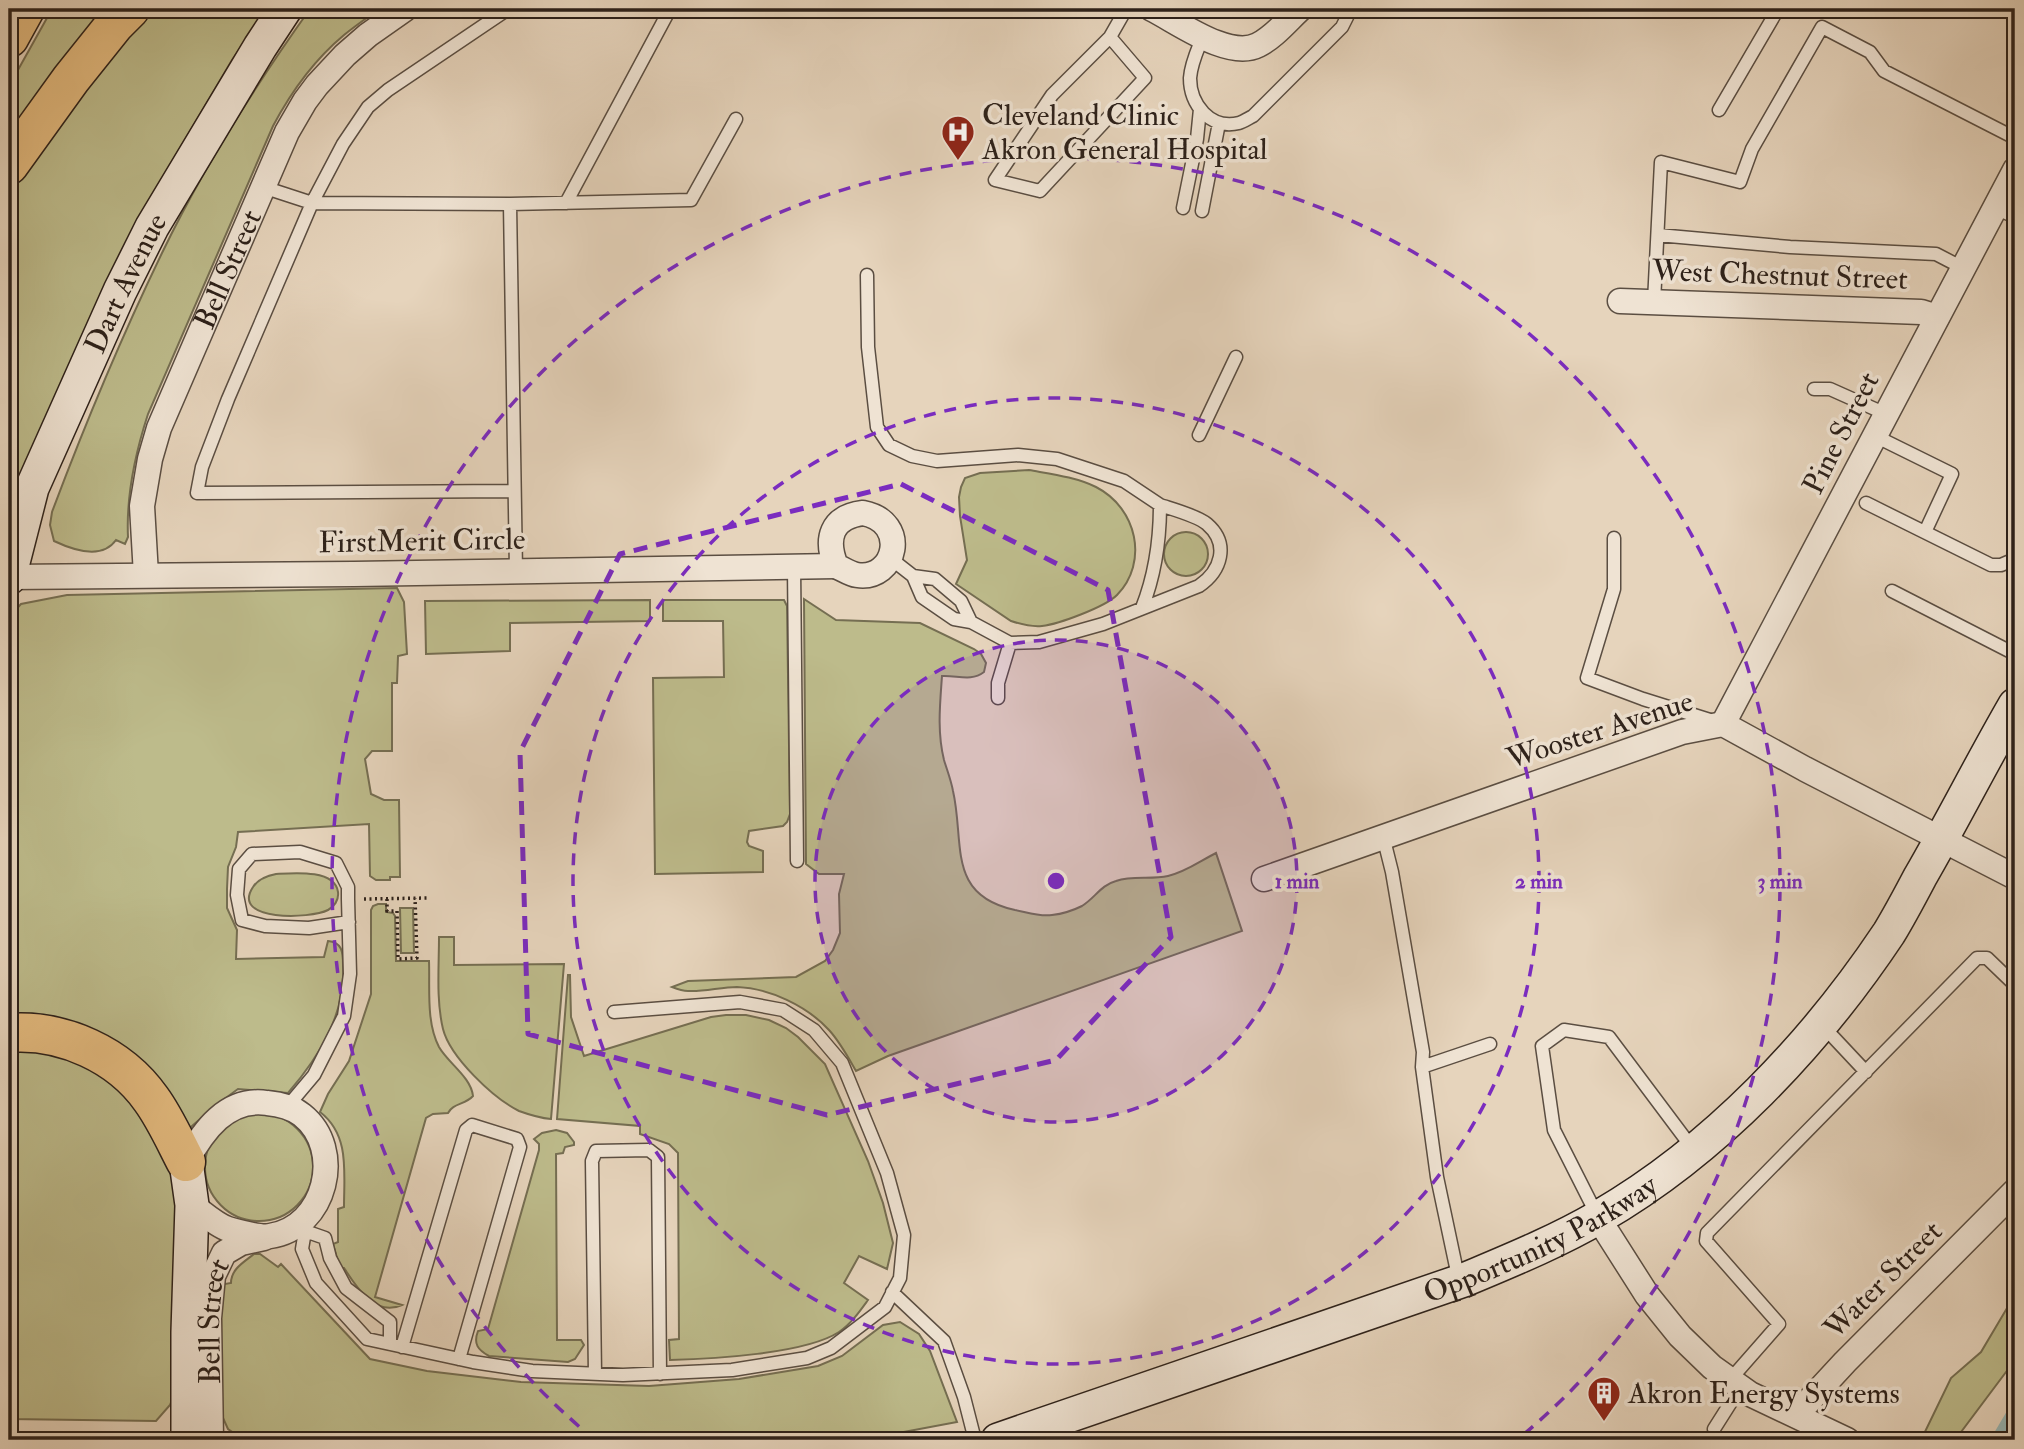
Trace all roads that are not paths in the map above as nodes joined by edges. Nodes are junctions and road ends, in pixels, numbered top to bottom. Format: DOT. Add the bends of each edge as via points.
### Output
graph roads {
  1 [pos="25,9"];
  2 [pos="130,9"];
  3 [pos="285,9"];
  4 [pos="405,9"];
  5 [pos="508,9"];
  6 [pos="670,9"];
  7 [pos="1126,9"];
  8 [pos="1152,9"];
  9 [pos="1300,9"];
  10 [pos="1349,9"];
  11 [pos="1779,9"];
  12 [pos="1203,36"];
  13 [pos="1110,37"];
  14 [pos="9,38"];
  15 [pos="1200,109"];
  16 [pos="1719,110"];
  17 [pos="736,119"];
  18 [pos="1219,123"];
  19 [pos="2015,138"];
  20 [pos="9,165"];
  21 [pos="2015,170"];
  22 [pos="263,187"];
  23 [pos="312,203"];
  24 [pos="566,203"];
  25 [pos="510,204"];
  26 [pos="1183,208"];
  27 [pos="1202,211"];
  28 [pos="2005,213"];
  29 [pos="1658,235"];
  30 [pos="1963,268"];
  31 [pos="867,275"];
  32 [pos="1620,301"];
  33 [pos="1654,302"];
  34 [pos="1937,317"];
  35 [pos="1236,357"];
  36 [pos="1814,389"];
  37 [pos="1880,425"];
  38 [pos="1199,435"];
  39 [pos="514,491"];
  40 [pos="1866,503"];
  41 [pos="1160,505"];
  42 [pos="1925,532"];
  43 [pos="1614,538"];
  44 [pos="890,558"];
  45 [pos="2015,559"];
  46 [pos="836,566"];
  47 [pos="794,567"];
  48 [pos="516,571"];
  49 [pos="146,575"];
  50 [pos="913,576"];
  51 [pos="9,577"];
  52 [pos="1892,591"];
  53 [pos="1142,608"];
  54 [pos="971,622"];
  55 [pos="1010,643"];
  56 [pos="2015,654"];
  57 [pos="998,698"];
  58 [pos="2015,705"];
  59 [pos="1723,724"];
  60 [pos="1383,836"];
  61 [pos="1942,839"];
  62 [pos="797,862"];
  63 [pos="2015,877"];
  64 [pos="1265,879"];
  65 [pos="349,922"];
  66 [pos="2015,985"];
  67 [pos="614,1012"];
  68 [pos="1820,1024"];
  69 [pos="9,1033"];
  70 [pos="1490,1044"];
  71 [pos="1422,1067"];
  72 [pos="1866,1072"];
  73 [pos="287,1107"];
  74 [pos="1694,1151"];
  75 [pos="186,1161"];
  76 [pos="2015,1191"];
  77 [pos="192,1205"];
  78 [pos="1598,1218"];
  79 [pos="302,1227"];
  80 [pos="268,1237"];
  81 [pos="1459,1282"];
  82 [pos="892,1292"];
  83 [pos="396,1345"];
  84 [pos="459,1359"];
  85 [pos="595,1374"];
  86 [pos="660,1374"];
  87 [pos="1734,1385"];
  88 [pos="1796,1415"];
  89 [pos="1714,1429"];
  90 [pos="188,1440"];
  91 [pos="211,1440"];
  92 [pos="975,1440"];
  93 [pos="998,1440"];
  94 [pos="1847,1440"];
  1 -- 14 [label="highway"];
  2 -- 20 [label="highway" via="71,79"];
  3 -- 51 [label="main road, Dart Avenue" via="152,227 120,291 32,488"];
  4 -- 22 [label="street, Bell Street" via="368,35 317,85 287,132"];
  5 -- 23 [label="lane" via="368,107"];
  6 -- 24 [label="lane"];
  7 -- 13 [label="lane"];
  8 -- 12 [label="street"];
  9 -- 12 [label="street" via="1275,33 1249,48 1227,47"];
  10 -- 18 [label="lane" via="1342,27 1253,116 1238,123"];
  11 -- 16 [label="lane"];
  12 -- 15 [label="lane" via="1190,79"];
  13 -- 13 [label="lane" via="1052,95 995,180 1040,191 1145,78"];
  15 -- 18 [label="lane"];
  15 -- 26 [label="lane"];
  17 -- 24 [label="lane" via="691,200"];
  18 -- 27 [label="lane"];
  19 -- 29 [label="lane" via="1884,71 1870,52 1822,27 1752,149 1740,182 1661,162"];
  21 -- 28 [label="street, Pine Street"];
  22 -- 23 [label="lane"];
  22 -- 49 [label="street, Bell Street" via="159,428 142,506"];
  23 -- 25 [label="lane"];
  23 -- 39 [label="lane" via="228,399 197,493"];
  24 -- 25 [label="lane"];
  25 -- 39 [label="lane"];
  28 -- 30 [label="street, Pine Street"];
  29 -- 30 [label="lane" via="1936,254"];
  29 -- 33 [label="lane"];
  30 -- 34 [label="street, Pine Street"];
  31 -- 41 [label="lane" via="868,347 877,427 889,445 937,461 1018,455 1057,458 1124,481"];
  32 -- 33 [label="street, West Chestnut Street"];
  33 -- 34 [label="street, West Chestnut Street" via="1921,312"];
  34 -- 37 [label="street, Pine Street"];
  35 -- 38 [label="lane"];
  36 -- 37 [label="lane" via="1830,389"];
  37 -- 42 [label="lane" via="1952,474"];
  37 -- 59 [label="street, Pine Street"];
  39 -- 48 [label="lane"];
  40 -- 42 [label="lane"];
  41 -- 53 [label="lane" via="1151,586"];
  41 -- 53 [label="lane" via="1206,523 1221,551 1211,578"];
  42 -- 45 [label="lane" via="1991,565"];
  43 -- 59 [label="lane" via="1614,589 1587,678"];
  44 -- 46 [label="street, FirstMerit Circle" via="884,567 865,575"];
  44 -- 46 [label="street" via="892,538 882,520 852,514 831,535"];
  44 -- 50 [label="lane"];
  46 -- 47 [label="street, FirstMerit Circle"];
  47 -- 48 [label="street, FirstMerit Circle"];
  47 -- 62 [label="lane"];
  48 -- 49 [label="street, FirstMerit Circle"];
  49 -- 51 [label="street, FirstMerit Circle"];
  50 -- 54 [label="lane" via="922,597 954,619"];
  50 -- 54 [label="lane" via="935,579 961,601"];
  52 -- 56 [label="lane"];
  53 -- 55 [label="lane" via="1040,642"];
  54 -- 55 [label="lane"];
  55 -- 57 [label="lane"];
  58 -- 61 [label="main road, Opportunity Parkway"];
  59 -- 60 [label="street, Wooster Avenue" via="1682,732"];
  59 -- 61 [label="street, Wooster Avenue"];
  60 -- 64 [label="street, Wooster Avenue"];
  60 -- 71 [label="lane"];
  61 -- 63 [label="street, Wooster Avenue"];
  61 -- 68 [label="main road, Opportunity Parkway" via="1890,932"];
  65 -- 65 [label="lane" via="348,887 336,863 300,852 251,854 239,869 237,895 242,920 309,928"];
  65 -- 73 [label="lane" via="350,974 344,1016 314,1075"];
  66 -- 72 [label="lane" via="1987,958 1977,958"];
  67 -- 82 [label="lane" via="740,1002 783,1010 814,1030 842,1063 887,1173 904,1235 900,1278"];
  68 -- 72 [label="lane"];
  68 -- 74 [label="main road, Opportunity Parkway" via="1770,1081"];
  69 -- 75 [label="highway" via="44,1034 76,1042 122,1068 152,1100"];
  70 -- 71 [label="lane"];
  71 -- 81 [label="lane" via="1437,1177"];
  72 -- 87 [label="lane" via="1707,1233 1706,1241 1779,1324"];
  73 -- 75 [label="street" via="264,1102 233,1107 201,1136"];
  73 -- 79 [label="street, Bell Street" via="313,1127 325,1158 326,1179 320,1198"];
  74 -- 78 [label="main road, Opportunity Parkway"];
  74 -- 78 [label="lane" via="1609,1037 1564,1030 1542,1046 1554,1130"];
  75 -- 77 [label="main road, Bell Street"];
  76 -- 88 [label="street, Water Street"];
  77 -- 80 [label="street, Bell Street" via="226,1229"];
  77 -- 90 [label="main road, Bell Street"];
  78 -- 81 [label="main road, Opportunity Parkway"];
  78 -- 87 [label="street" via="1667,1321"];
  79 -- 80 [label="street, Bell Street"];
  79 -- 83 [label="lane" via="325,1238 346,1288 390,1322"];
  79 -- 83 [label="lane" via="302,1249 316,1283 367,1339"];
  80 -- 91 [label="street, Bell Street" via="241,1242 224,1253 213,1276"];
  81 -- 93 [label="main road, Opportunity Parkway"];
  82 -- 86 [label="lane" via="885,1307 831,1348 807,1358 732,1370"];
  82 -- 92 [label="lane" via="944,1341"];
  83 -- 84 [label="lane"];
  83 -- 84 [label="lane" via="466,1130 472,1125 517,1139 520,1147"];
  84 -- 85 [label="lane" via="532,1371"];
  85 -- 86 [label="lane"];
  85 -- 86 [label="lane" via="592,1161 596,1152 649,1150 657,1157"];
  87 -- 88 [label="street"];
  87 -- 89 [label="lane"];
  88 -- 94 [label="street"];
}
